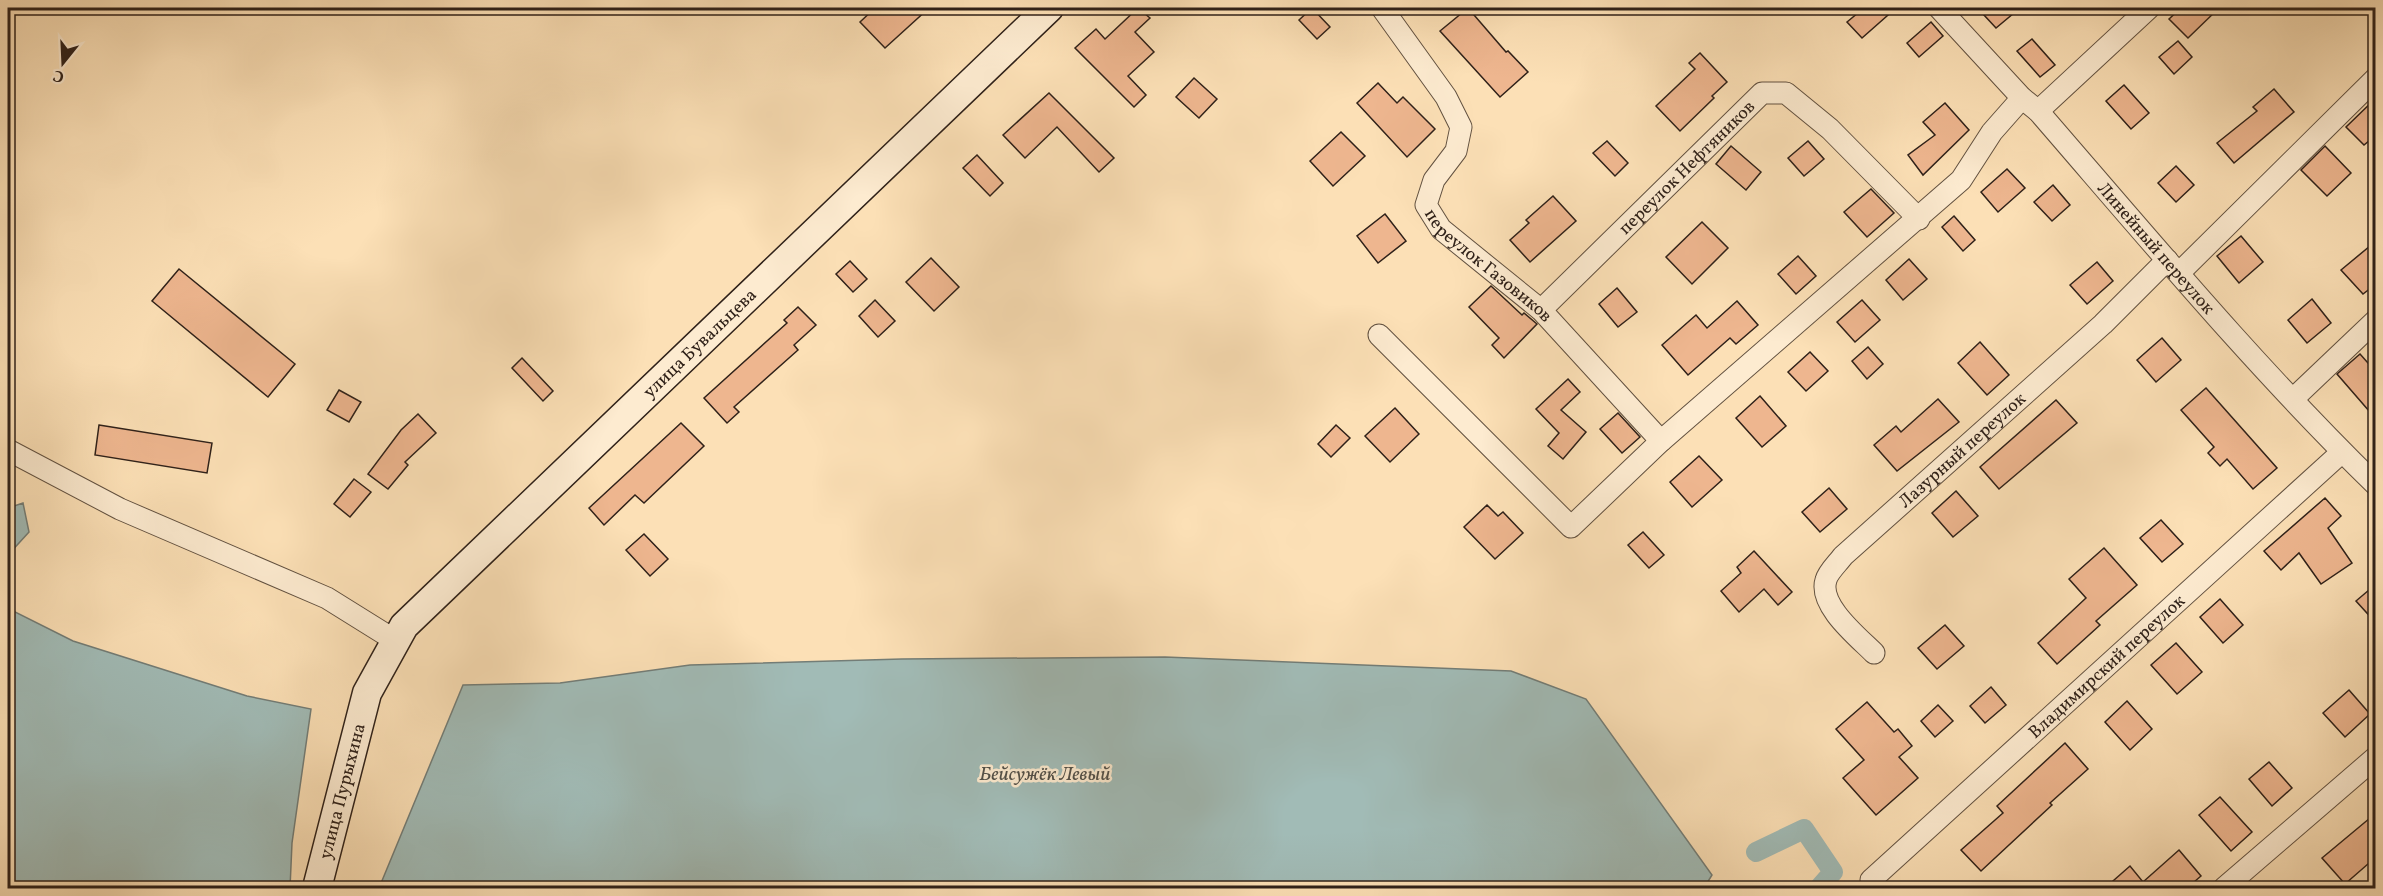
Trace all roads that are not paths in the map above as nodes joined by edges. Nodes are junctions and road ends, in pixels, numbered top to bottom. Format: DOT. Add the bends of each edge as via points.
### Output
graph roads {
  1 [pos="1049,8"];
  2 [pos="1382,8"];
  3 [pos="1939,8"];
  4 [pos="2149,8"];
  5 [pos="2376,78"];
  6 [pos="2022,98"];
  7 [pos="2038,111"];
  8 [pos="1919,219"];
  9 [pos="2173,266"];
  10 [pos="1541,310"];
  11 [pos="2376,320"];
  12 [pos="1379,335"];
  13 [pos="2293,399"];
  14 [pos="1661,441"];
  15 [pos="8,450"];
  16 [pos="2342,452"];
  17 [pos="2376,485"];
  18 [pos="396,641"];
  19 [pos="1874,653"];
  20 [pos="367,693"];
  21 [pos="2376,757"];
  22 [pos="1871,880"];
  23 [pos="317,888"];
  24 [pos="2223,888"];
  1 -- 18 [label="street, улица Бувальцева" via="404,626"];
  2 -- 10 [label="street, переулок Газовиков" via="1446,97 1461,127 1456,152 1434,180 1426,205 1441,229"];
  3 -- 6 [label="street, Линейный переулок"];
  4 -- 7 [label="street"];
  5 -- 9 [label="street, Лазурный переулок"];
  6 -- 7 [label="street, Линейный переулок"];
  6 -- 8 [label="street" via="1992,132 1961,180"];
  7 -- 9 [label="street, Линейный переулок"];
  8 -- 10 [label="street, переулок Нефтяников" via="1821,122 1786,93 1762,93"];
  8 -- 14 [label="street"];
  9 -- 13 [label="street, Линейный переулок"];
  9 -- 19 [label="street, Лазурный переулок" via="2103,324 1837,564 1826,579 1825,597 1842,621"];
  10 -- 14 [label="street, переулок Газовиков"];
  11 -- 13 [label="street"];
  12 -- 14 [label="street" via="1571,527"];
  13 -- 16 [label="street, Линейный переулок"];
  15 -- 18 [label="street" via="120,509 327,598"];
  16 -- 17 [label="street, Линейный переулок"];
  16 -- 22 [label="street, Владимирский переулок"];
  18 -- 20 [label="street, улица Бувальцева"];
  20 -- 23 [label="street, улица Пурыхина"];
  21 -- 24 [label="street"];
}
